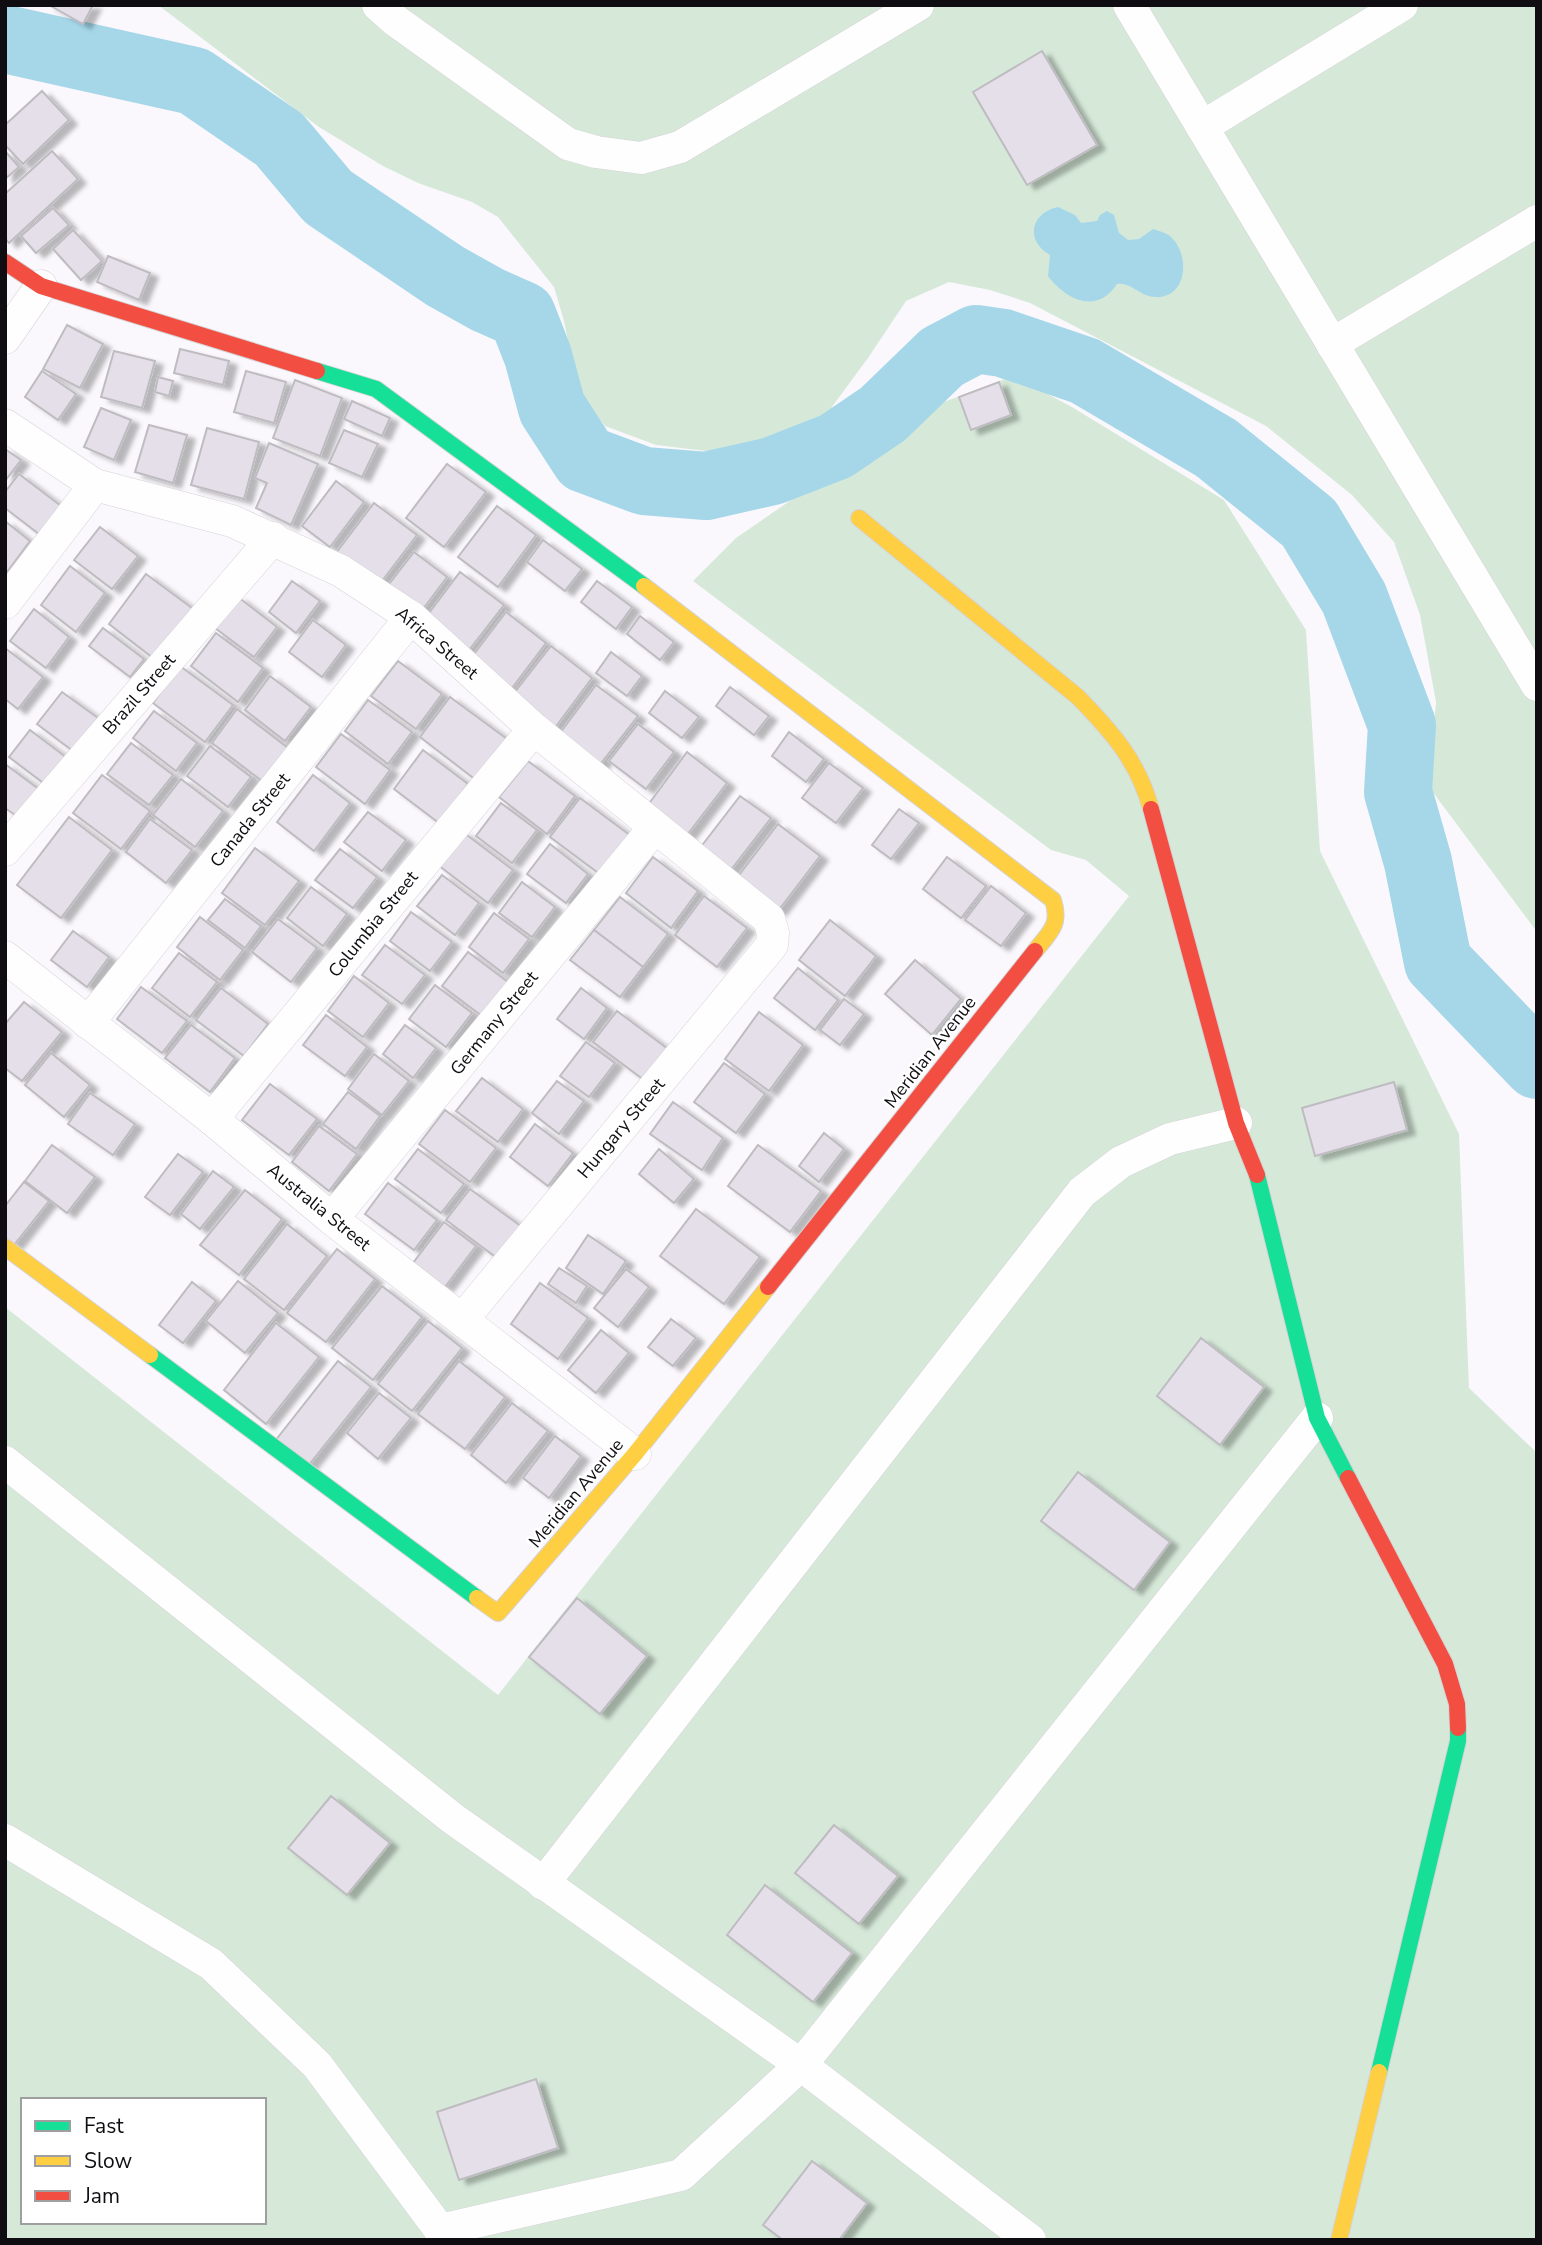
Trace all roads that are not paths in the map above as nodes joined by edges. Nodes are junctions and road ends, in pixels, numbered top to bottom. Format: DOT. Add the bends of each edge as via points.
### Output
graph roads {
  1 [pos="918,5"];
  2 [pos="1129,5"];
  3 [pos="1402,5"];
  4 [pos="398,10"];
  5 [pos="1202,127"];
  6 [pos="1537,220"];
  7 [pos="5,262"];
  8 [pos="41,286"];
  9 [pos="5,338"];
  10 [pos="1332,344"];
  11 [pos="5,425"];
  12 [pos="95,485"];
  13 [pos="859,518"];
  14 [pos="274,538"];
  15 [pos="5,603"];
  16 [pos="411,617"];
  17 [pos="1537,685"];
  18 [pos="534,729"];
  19 [pos="655,827"];
  20 [pos="5,850"];
  21 [pos="773,933"];
  22 [pos="5,957"];
  23 [pos="88,1023"];
  24 [pos="212,1119"];
  25 [pos="1236,1123"];
  26 [pos="332,1219"];
  27 [pos="5,1247"];
  28 [pos="462,1320"];
  29 [pos="1317,1418"];
  30 [pos="635,1454"];
  31 [pos="5,1462"];
  32 [pos="5,1840"];
  33 [pos="543,1884"];
  34 [pos="801,2065"];
  35 [pos="441,2235"];
  36 [pos="1030,2240"];
  37 [pos="1339,2240"];
  1 -- 4 [label="street" via="680,147 641,158 568,144"];
  2 -- 5 [label="street"];
  3 -- 5 [label="street"];
  5 -- 10 [label="street"];
  6 -- 10 [label="street"];
  7 -- 8 [label="street"];
  8 -- 9 [label="street"];
  8 -- 30 [label="street, Meridian Avenue" via="376,388 671,606 1053,901 1055,926"];
  10 -- 17 [label="street"];
  11 -- 12 [label="street, Africa Street"];
  12 -- 14 [label="street, Africa Street" via="232,521"];
  12 -- 15 [label="street"];
  13 -- 25 [label="street" via="1078,697 1133,762 1149,802"];
  14 -- 16 [label="street, Africa Street" via="341,570"];
  14 -- 20 [label="street, Brazil Street"];
  16 -- 18 [label="street, Africa Street"];
  16 -- 23 [label="street, Canada Street"];
  18 -- 19 [label="street, Africa Street"];
  18 -- 24 [label="street, Columbia Street"];
  19 -- 21 [label="street, Africa Street" via="769,919"];
  19 -- 26 [label="street, Germany Street"];
  21 -- 28 [label="street, Hungary Street" via="772,945"];
  22 -- 23 [label="street, Australia Street"];
  23 -- 24 [label="street, Australia Street"];
  24 -- 26 [label="street, Australia Street"];
  25 -- 29 [label="street" via="1257,1174"];
  25 -- 33 [label="street" via="1170,1139 1121,1162 1082,1192"];
  26 -- 28 [label="street, Australia Street"];
  27 -- 30 [label="street, Meridian Avenue" via="498,1613"];
  28 -- 30 [label="street, Australia Street"];
  29 -- 34 [label="street"];
  29 -- 37 [label="street" via="1445,1664 1457,1704 1458,1741"];
  31 -- 33 [label="street" via="452,1818"];
  32 -- 35 [label="street" via="211,1964 317,2065"];
  33 -- 34 [label="street"];
  34 -- 35 [label="street" via="681,2175"];
  34 -- 36 [label="street"];
}
